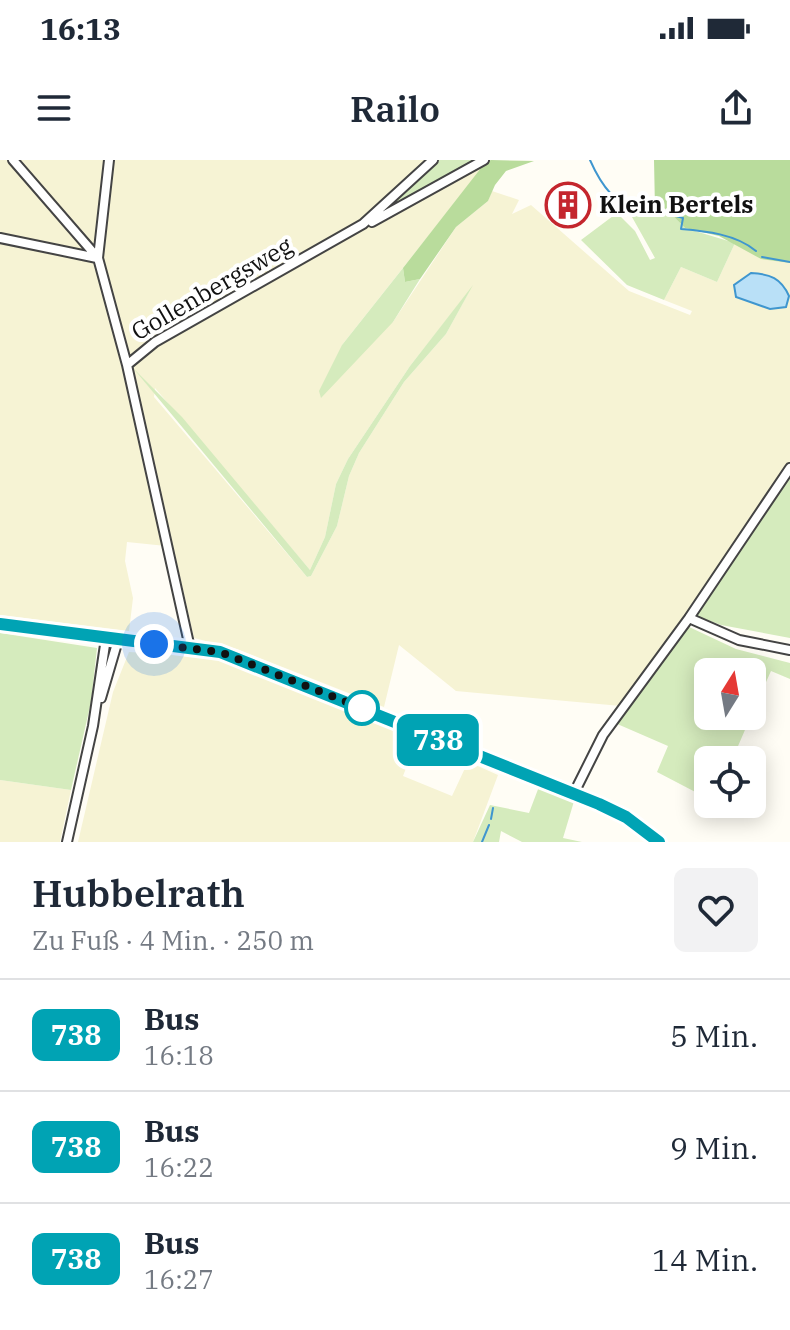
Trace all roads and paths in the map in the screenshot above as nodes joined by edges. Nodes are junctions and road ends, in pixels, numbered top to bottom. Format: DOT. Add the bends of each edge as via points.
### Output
graph roads {
  1 [pos="13,160"];
  2 [pos="109,160"];
  3 [pos="433,160"];
  4 [pos="484,160"];
  5 [pos="363,224"];
  6 [pos="0,238"];
  7 [pos="98,258"];
  8 [pos="127,365"];
  9 [pos="790,468"];
  10 [pos="689,618"];
  11 [pos="0,624"];
  12 [pos="106,638"];
  13 [pos="118,640"];
  14 [pos="190,648"];
  15 [pos="790,650"];
  16 [pos="93,726"];
  17 [pos="574,793"];
  18 [pos="648,837"];
  19 [pos="67,842"];
  20 [pos="663,842"];
  1 -- 7 [label="street"];
  2 -- 7 [label="street"];
  3 -- 5 [label="street, Gollenbergsweg"];
  4 -- 5 [label="street"];
  5 -- 8 [label="street, Gollenbergsweg" via="155,342"];
  6 -- 7 [label="street"];
  7 -- 8 [label="street"];
  8 -- 14 [label="street, Gollenbergsweg"];
  9 -- 10 [label="street"];
  10 -- 15 [label="street" via="739,640"];
  10 -- 17 [label="street" via="607,728"];
  11 -- 12 [label="main road"];
  12 -- 13 [label="main road"];
  12 -- 16 [label="street"];
  13 -- 14 [label="main road"];
  13 -- 16 [label="street"];
  14 -- 17 [label="main road" via="231,656 454,750"];
  16 -- 19 [label="street"];
  17 -- 18 [label="main road" via="626,817"];
  18 -- 20 [label="main road"];
}
